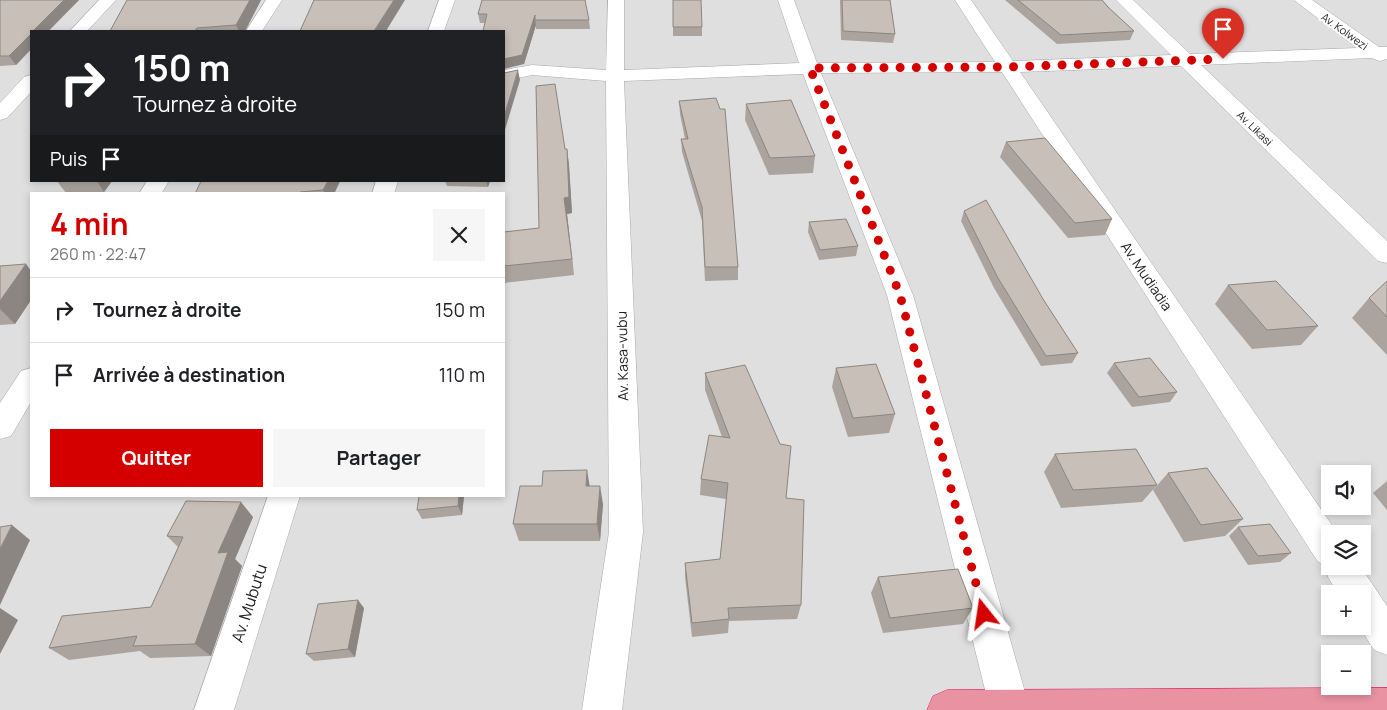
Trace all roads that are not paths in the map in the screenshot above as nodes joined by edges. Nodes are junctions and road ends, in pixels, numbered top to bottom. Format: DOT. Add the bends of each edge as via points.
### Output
graph roads {
  1 [pos="108,0"];
  2 [pos="274,0"];
  3 [pos="447,0"];
  4 [pos="616,0"];
  5 [pos="786,0"];
  6 [pos="963,0"];
  7 [pos="1124,0"];
  8 [pos="1302,0"];
  9 [pos="79,30"];
  10 [pos="255,30"];
  11 [pos="436,30"];
  12 [pos="1383,56"];
  13 [pos="1184,60"];
  14 [pos="1008,67"];
  15 [pos="810,68"];
  16 [pos="505,75"];
  17 [pos="615,76"];
  18 [pos="30,82"];
  19 [pos="16,97"];
  20 [pos="0,114"];
  21 [pos="1387,255"];
  22 [pos="30,381"];
  23 [pos="0,427"];
  24 [pos="284,497"];
  25 [pos="1321,537"];
  26 [pos="1371,613"];
  27 [pos="1387,637"];
  28 [pos="1387,707"];
  29 [pos="1010,709"];
  30 [pos="214,710"];
  31 [pos="602,710"];
  32 [pos="947,710"];
  1 -- 9 [label="street"];
  2 -- 10 [label="street"];
  3 -- 11 [label="street"];
  4 -- 17 [label="street, Av. Kasa-vubu"];
  5 -- 15 [label="street"];
  6 -- 14 [label="street, Av. Mudiadia"];
  7 -- 13 [label="street, Av. Likasi"];
  8 -- 12 [label="street, Av. Kolwezi"];
  12 -- 13 [label="street"];
  13 -- 14 [label="street"];
  13 -- 21 [label="street, Av. Likasi"];
  14 -- 15 [label="street"];
  14 -- 25 [label="street, Av. Mudiadia"];
  15 -- 17 [label="street"];
  15 -- 29 [label="street" via="900,295"];
  16 -- 17 [label="street" via="548,70"];
  17 -- 31 [label="street, Av. Kasa-vubu" via="626,532"];
  18 -- 19 [label="street"];
  19 -- 20 [label="street"];
  22 -- 23 [label="street"];
  24 -- 30 [label="street, Av. Mubutu"];
  26 -- 27 [label="street"];
  28 -- 29 [label="highway"];
  29 -- 32 [label="highway"];
}
